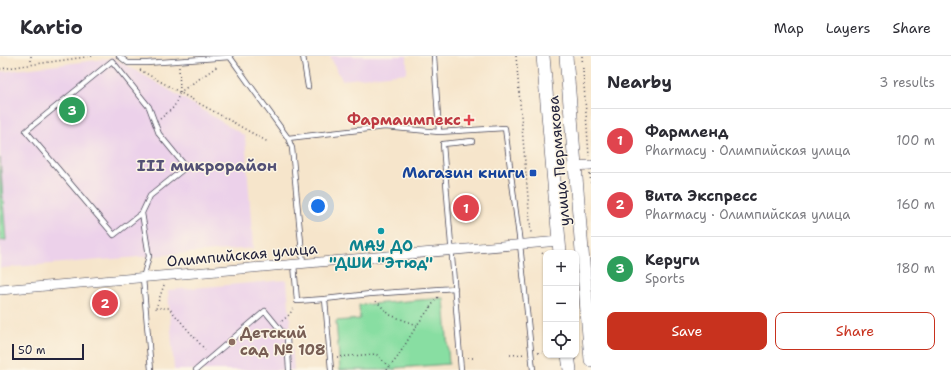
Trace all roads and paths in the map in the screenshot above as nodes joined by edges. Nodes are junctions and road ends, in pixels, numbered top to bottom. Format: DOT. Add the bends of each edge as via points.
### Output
graph roads {
  1 [pos="31,56"];
  2 [pos="93,56"];
  3 [pos="119,56"];
  4 [pos="303,56"];
  5 [pos="434,56"];
  6 [pos="516,56"];
  7 [pos="543,56"];
  8 [pos="566,56"];
  9 [pos="582,56"];
  10 [pos="230,57"];
  11 [pos="179,61"];
  12 [pos="128,63"];
  13 [pos="31,65"];
  14 [pos="0,69"];
  15 [pos="308,87"];
  16 [pos="180,92"];
  17 [pos="155,123"];
  18 [pos="439,132"];
  19 [pos="288,138"];
  20 [pos="472,141"];
  21 [pos="268,142"];
  22 [pos="590,165"];
  23 [pos="575,166"];
  24 [pos="591,184"];
  25 [pos="142,213"];
  26 [pos="532,243"];
  27 [pos="520,244"];
  28 [pos="559,247"];
  29 [pos="452,250"];
  30 [pos="543,253"];
  31 [pos="298,264"];
  32 [pos="168,275"];
  33 [pos="143,278"];
  34 [pos="455,288"];
  35 [pos="444,289"];
  36 [pos="0,290"];
  37 [pos="370,294"];
  38 [pos="325,299"];
  39 [pos="297,301"];
  40 [pos="417,325"];
  41 [pos="276,326"];
  42 [pos="591,353"];
  43 [pos="211,357"];
  44 [pos="330,357"];
  45 [pos="568,358"];
  46 [pos="389,367"];
  47 [pos="151,370"];
  48 [pos="196,370"];
  49 [pos="289,370"];
  50 [pos="331,370"];
  51 [pos="387,370"];
  52 [pos="461,370"];
  53 [pos="532,370"];
  54 [pos="570,370"];
  1 -- 13 [label="path"];
  2 -- 13 [label="path"];
  3 -- 12 [label="lane"];
  4 -- 15 [label="lane"];
  5 -- 18 [label="lane"];
  6 -- 26 [label="path"];
  7 -- 28 [label="main road, улица Пермякова"];
  8 -- 23 [label="main road, улица Пермякова"];
  9 -- 22 [label="path"];
  10 -- 11 [label="lane"];
  10 -- 16 [label="path"];
  10 -- 19 [label="lane"];
  11 -- 12 [label="lane"];
  11 -- 16 [label="path"];
  12 -- 16 [label="path"];
  13 -- 14 [label="path"];
  16 -- 17 [label="path" via="174,107"];
  16 -- 21 [label="path"];
  17 -- 25 [label="lane" via="159,134 186,167 150,196"];
  17 -- 25 [label="lane" via="149,107 112,61 26,131 114,235"];
  18 -- 19 [label="lane" via="385,127"];
  18 -- 27 [label="lane" via="504,128"];
  19 -- 31 [label="lane" via="292,148"];
  20 -- 29 [label="lane" via="443,144"];
  22 -- 23 [label="street"];
  22 -- 24 [label="path"];
  23 -- 42 [label="main road, улица Пермякова"];
  25 -- 33 [label="lane" via="149,256"];
  26 -- 27 [label="street, Олимпийская улица"];
  26 -- 28 [label="street, Олимпийская улица"];
  26 -- 30 [label="path"];
  27 -- 29 [label="street, Олимпийская улица"];
  27 -- 53 [label="lane"];
  29 -- 31 [label="street, Олимпийская улица"];
  29 -- 34 [label="lane"];
  31 -- 32 [label="street, Олимпийская улица"];
  31 -- 39 [label="lane"];
  32 -- 33 [label="street, Олимпийская улица"];
  32 -- 43 [label="path" via="156,308 169,308"];
  33 -- 36 [label="street, Олимпийская улица"];
  33 -- 47 [label="lane"];
  34 -- 35 [label="lane"];
  34 -- 52 [label="lane"];
  35 -- 37 [label="lane"];
  35 -- 40 [label="path"];
  37 -- 38 [label="lane"];
  37 -- 40 [label="path" via="390,315"];
  38 -- 39 [label="lane"];
  38 -- 44 [label="lane"];
  39 -- 41 [label="path" via="290,314"];
  40 -- 46 [label="path"];
  41 -- 43 [label="lane" via="265,311"];
  41 -- 49 [label="lane" via="287,338"];
  43 -- 48 [label="lane"];
  44 -- 46 [label="path" via="376,354"];
  44 -- 50 [label="lane"];
  45 -- 54 [label="main road"];
  46 -- 51 [label="path"];
}
